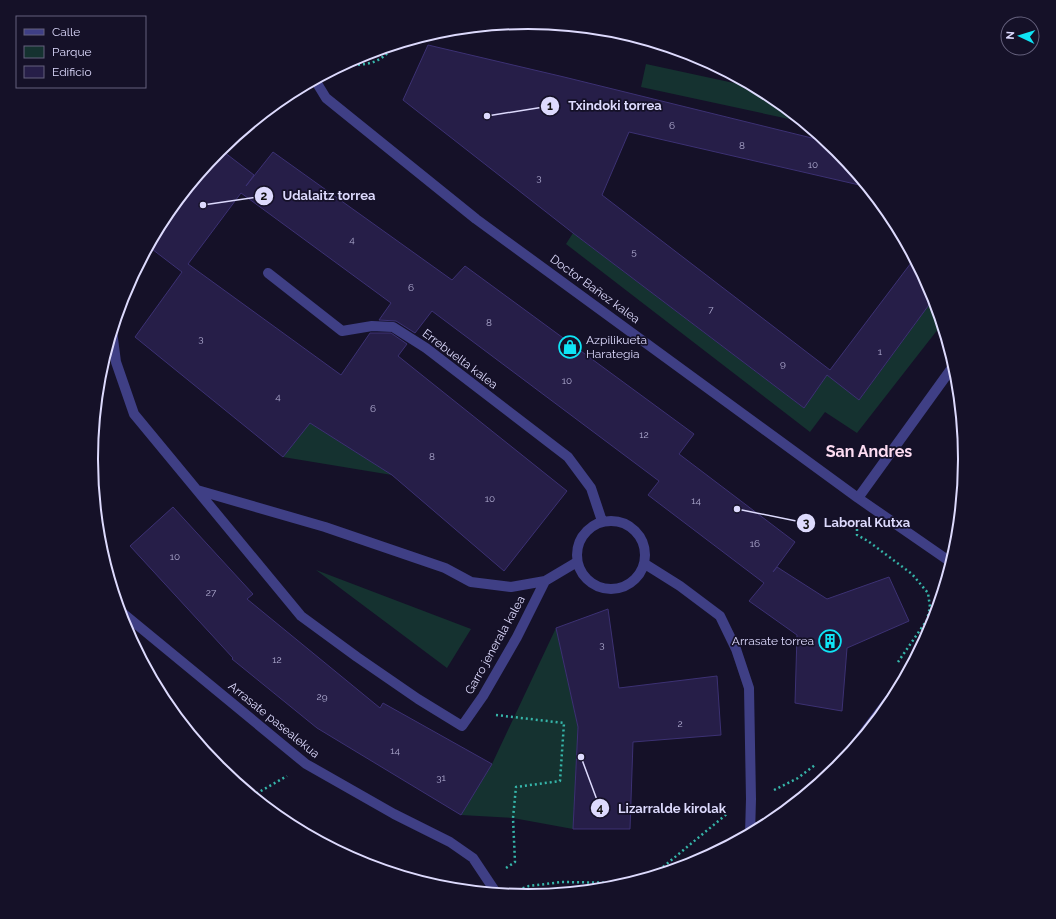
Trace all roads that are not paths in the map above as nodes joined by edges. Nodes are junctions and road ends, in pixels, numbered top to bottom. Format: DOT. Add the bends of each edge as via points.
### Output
graph roads {
  1 [pos="318,84"];
  2 [pos="268,273"];
  3 [pos="114,343"];
  4 [pos="949,372"];
  5 [pos="197,490"];
  6 [pos="858,498"];
  7 [pos="602,521"];
  8 [pos="947,559"];
  9 [pos="577,562"];
  10 [pos="644,564"];
  11 [pos="545,581"];
  12 [pos="127,617"];
  13 [pos="750,828"];
  14 [pos="493,888"];
  1 -- 6 [label="street, Doctor Bañez kalea" via="326,98 476,219"];
  2 -- 7 [label="street, Errebuelta kalea" via="342,331 372,326 393,327 426,348 568,457 591,488"];
  3 -- 5 [label="street, Garro jenerala kalea" via="116,362 134,414"];
  4 -- 6 [label="street"];
  5 -- 11 [label="street, Garro jenerala kalea" via="325,527 445,568 471,582 511,588"];
  5 -- 11 [label="street, Garro jenerala kalea" via="302,616 363,662 462,726 483,696 517,637"];
  6 -- 8 [label="street, Doctor Bañez kalea"];
  7 -- 9 [label="street" via="592,525 579,541 576,551"];
  7 -- 10 [label="street" via="614,520 636,530 645,552"];
  9 -- 10 [label="street" via="589,582 610,590 632,583 640,575"];
  9 -- 11 [label="street"];
  10 -- 13 [label="street" via="680,586 720,616 736,649 749,688"];
  12 -- 14 [label="street, Arrasate pasealekua" via="306,764 394,814 450,842 473,858"];
}
